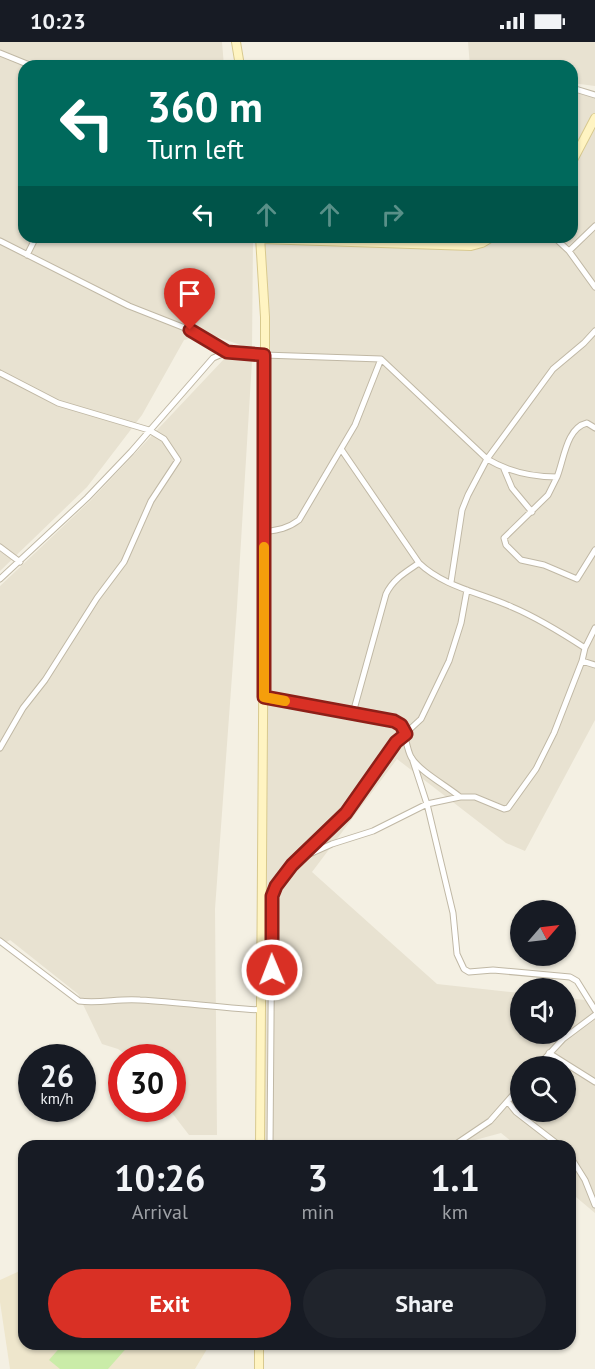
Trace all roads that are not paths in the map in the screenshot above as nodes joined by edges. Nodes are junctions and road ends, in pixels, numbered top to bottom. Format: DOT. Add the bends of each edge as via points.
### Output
graph roads {
  1 [pos="236,42"];
  2 [pos="0,53"];
  3 [pos="18,60"];
  4 [pos="239,60"];
  5 [pos="578,90"];
  6 [pos="595,94"];
  7 [pos="595,118"];
  8 [pos="578,151"];
  9 [pos="595,226"];
  10 [pos="0,241"];
  11 [pos="578,242"];
  12 [pos="33,243"];
  13 [pos="261,243"];
  14 [pos="392,243"];
  15 [pos="482,243"];
  16 [pos="560,243"];
  17 [pos="577,243"];
  18 [pos="569,251"];
  19 [pos="27,255"];
  20 [pos="595,287"];
  21 [pos="594,333"];
  22 [pos="227,352"];
  23 [pos="264,355"];
  24 [pos="381,359"];
  25 [pos="0,373"];
  26 [pos="595,428"];
  27 [pos="148,430"];
  28 [pos="341,449"];
  29 [pos="487,459"];
  30 [pos="504,469"];
  31 [pos="557,477"];
  32 [pos="532,512"];
  33 [pos="264,532"];
  34 [pos="0,547"];
  35 [pos="595,550"];
  36 [pos="20,561"];
  37 [pos="419,563"];
  38 [pos="0,579"];
  39 [pos="451,582"];
  40 [pos="467,590"];
  41 [pos="595,628"];
  42 [pos="585,648"];
  43 [pos="582,661"];
  44 [pos="595,665"];
  45 [pos="264,697"];
  46 [pos="353,713"];
  47 [pos="406,734"];
  48 [pos="0,748"];
  49 [pos="412,758"];
  50 [pos="460,797"];
  51 [pos="426,804"];
  52 [pos="303,857"];
  53 [pos="0,941"];
  54 [pos="262,1010"];
  55 [pos="595,1010"];
  56 [pos="595,1015"];
  57 [pos="549,1053"];
  58 [pos="546,1056"];
  59 [pos="595,1082"];
  60 [pos="510,1100"];
  61 [pos="508,1102"];
  62 [pos="260,1140"];
  63 [pos="270,1140"];
  64 [pos="462,1140"];
  65 [pos="552,1140"];
  66 [pos="576,1165"];
  67 [pos="595,1205"];
  68 [pos="259,1350"];
  69 [pos="259,1369"];
  1 -- 4 [label="main road"];
  2 -- 3 [label="street"];
  5 -- 6 [label="street"];
  7 -- 8 [label="main road"];
  9 -- 11 [label="street"];
  10 -- 19 [label="street"];
  12 -- 19 [label="street"];
  13 -- 23 [label="main road"];
  14 -- 15 [label="main road"];
  16 -- 18 [label="street"];
  17 -- 18 [label="street"];
  18 -- 20 [label="street"];
  19 -- 22 [label="street" via="129,306 190,330"];
  21 -- 29 [label="street" via="553,369"];
  22 -- 23 [label="street"];
  22 -- 27 [label="street" via="213,358"];
  23 -- 24 [label="street"];
  23 -- 33 [label="main road"];
  24 -- 28 [label="street"];
  24 -- 29 [label="street"];
  25 -- 27 [label="street" via="58,403"];
  26 -- 31 [label="street" via="587,423 576,428"];
  27 -- 36 [label="street" via="87,498"];
  27 -- 48 [label="street" via="164,439 178,460 176,465 151,501 124,562 22,708"];
  28 -- 33 [label="street" via="299,520 282,530"];
  28 -- 37 [label="street"];
  29 -- 30 [label="street"];
  29 -- 39 [label="street" via="462,510"];
  30 -- 31 [label="street"];
  30 -- 32 [label="street" via="512,488"];
  31 -- 32 [label="street" via="551,491"];
  32 -- 35 [label="street" via="504,538 521,560 577,579"];
  33 -- 45 [label="main road"];
  34 -- 36 [label="street"];
  36 -- 38 [label="street"];
  37 -- 39 [label="street"];
  37 -- 46 [label="street" via="396,579 386,594"];
  39 -- 40 [label="street"];
  40 -- 42 [label="street" via="514,608"];
  40 -- 47 [label="street" via="449,661 421,719"];
  41 -- 42 [label="street"];
  42 -- 43 [label="street"];
  43 -- 44 [label="street"];
  43 -- 50 [label="street" via="536,769 508,807"];
  45 -- 46 [label="street"];
  45 -- 54 [label="main road"];
  46 -- 47 [label="street" via="394,721"];
  47 -- 49 [label="street"];
  47 -- 52 [label="street" via="396,742 346,813"];
  49 -- 50 [label="street"];
  49 -- 51 [label="street"];
  50 -- 51 [label="street"];
  51 -- 52 [label="street" via="373,831"];
  51 -- 55 [label="street" via="453,913 457,954 464,969 570,977 577,981"];
  52 -- 63 [label="street" via="284,874 272,896"];
  53 -- 54 [label="street" via="79,1001 95,1004 139,1000"];
  54 -- 62 [label="main road"];
  56 -- 57 [label="street"];
  57 -- 58 [label="street"];
  57 -- 59 [label="street"];
  60 -- 61 [label="street"];
  61 -- 64 [label="street" via="490,1121"];
  61 -- 65 [label="street"];
  66 -- 67 [label="street"];
  68 -- 69 [label="main road"];
}
